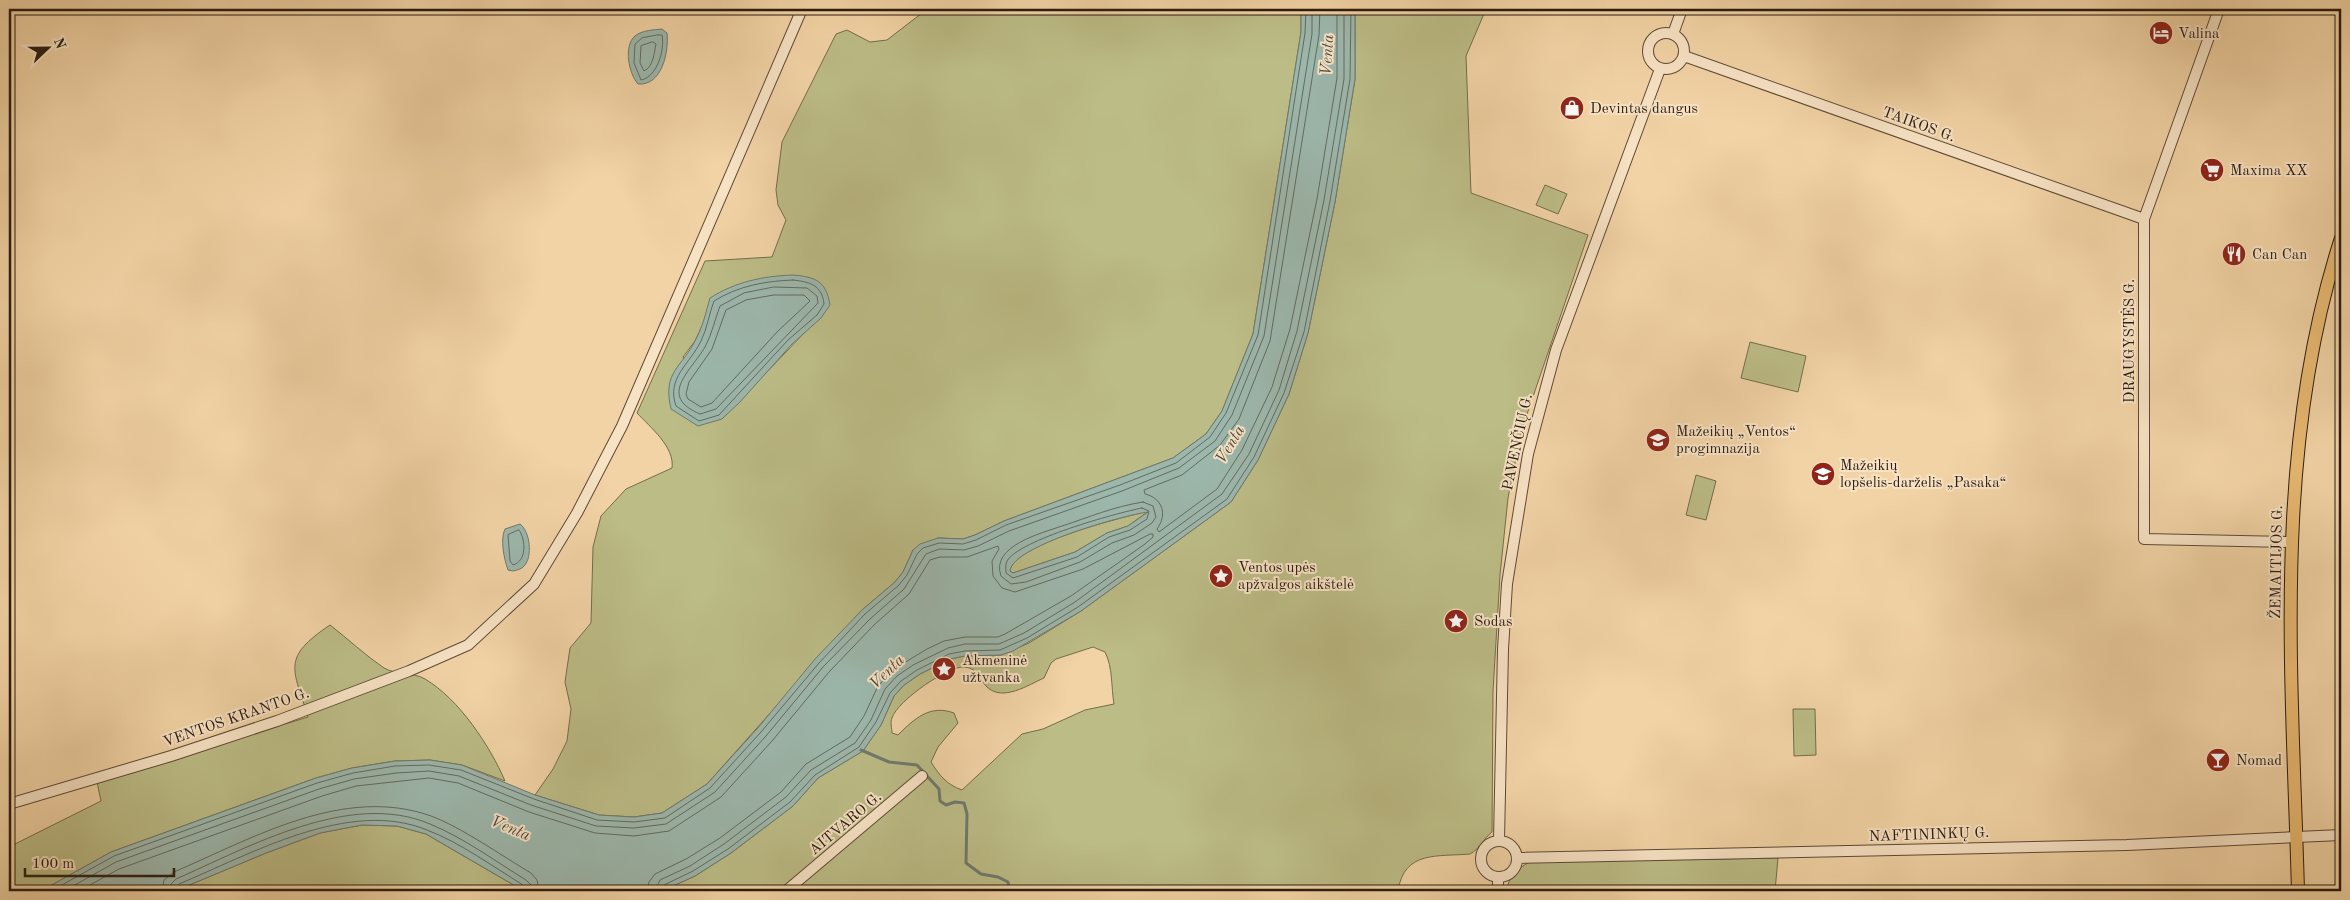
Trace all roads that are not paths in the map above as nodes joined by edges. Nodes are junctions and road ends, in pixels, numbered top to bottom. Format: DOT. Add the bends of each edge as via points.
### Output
graph roads {
  1 [pos="802,9"];
  2 [pos="1682,9"];
  3 [pos="2219,9"];
  4 [pos="1673,34"];
  5 [pos="1684,56"];
  6 [pos="1660,69"];
  7 [pos="2144,219"];
  8 [pos="2341,238"];
  9 [pos="2291,542"];
  10 [pos="922,776"];
  11 [pos="9,804"];
  12 [pos="2341,835"];
  13 [pos="2297,838"];
  14 [pos="1499,840"];
  15 [pos="1518,858"];
  16 [pos="1498,877"];
  17 [pos="786,891"];
  18 [pos="1498,891"];
  19 [pos="2298,891"];
  1 -- 11 [label="street, VENTOS KRANTO G." via="622,426 577,514 534,584 468,645 409,671 277,721 172,756"];
  2 -- 4 [label="street"];
  3 -- 7 [label="street, DRAUGYSTĖS G."];
  4 -- 5 [label="street" via="1682,41"];
  4 -- 6 [label="street" via="1662,33 1650,43 1649,58"];
  5 -- 6 [label="street" via="1675,68"];
  5 -- 7 [label="street, TAIKOS G."];
  6 -- 14 [label="street, PAVENČIŲ G." via="1556,350 1528,454 1507,584"];
  7 -- 9 [label="street, DRAUGYSTĖS G." via="2144,539"];
  8 -- 9 [label="main road, ŽEMAITIJOS G." via="2305,388 2294,481"];
  9 -- 13 [label="main road, ŽEMAITIJOS G."];
  10 -- 17 [label="street, AITVARO G."];
  12 -- 13 [label="street, NAFTININKŲ G."];
  13 -- 15 [label="street, NAFTININKŲ G." via="2126,845"];
  13 -- 19 [label="main road, ŽEMAITIJOS G."];
  14 -- 15 [label="street" via="1514,848"];
  14 -- 16 [label="street" via="1484,848 1481,860 1488,873"];
  15 -- 16 [label="street" via="1514,870"];
  16 -- 18 [label="street"];
}
